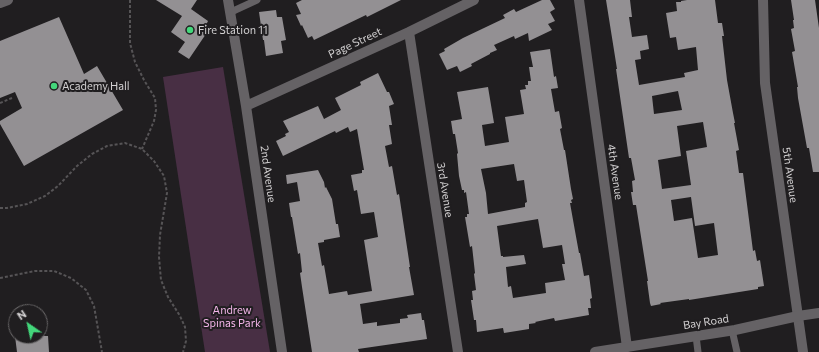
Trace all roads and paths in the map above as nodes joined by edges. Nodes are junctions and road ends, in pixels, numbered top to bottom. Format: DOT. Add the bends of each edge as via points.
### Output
graph roads {
  1 [pos="8,0"];
  2 [pos="130,0"];
  3 [pos="228,0"];
  4 [pos="257,0"];
  5 [pos="474,0"];
  6 [pos="579,0"];
  7 [pos="763,0"];
  8 [pos="0,3"];
  9 [pos="231,12"];
  10 [pos="408,32"];
  11 [pos="12,98"];
  12 [pos="0,103"];
  13 [pos="246,106"];
  14 [pos="142,149"];
  15 [pos="0,208"];
  16 [pos="0,278"];
  17 [pos="819,313"];
  18 [pos="798,316"];
  19 [pos="732,330"];
  20 [pos="696,336"];
  21 [pos="623,349"];
  22 [pos="102,352"];
  23 [pos="182,352"];
  24 [pos="282,352"];
  25 [pos="458,352"];
  26 [pos="595,352"];
  27 [pos="698,352"];
  28 [pos="737,352"];
  29 [pos="803,352"];
  1 -- 8 [label="street"];
  2 -- 14 [label="path" via="130,43 135,62 154,98 156,110"];
  3 -- 9 [label="street, 2nd Avenue"];
  4 -- 9 [label="lane"];
  5 -- 10 [label="street, Page Street"];
  6 -- 21 [label="street, 4th Avenue"];
  7 -- 18 [label="street, 5th Avenue" via="765,83"];
  9 -- 13 [label="street, 2nd Avenue"];
  10 -- 13 [label="street, Page Street"];
  10 -- 25 [label="street, 3rd Avenue"];
  11 -- 12 [label="path"];
  13 -- 24 [label="street, 2nd Avenue"];
  14 -- 15 [label="path" via="125,143 108,146 92,154 45,196 27,204"];
  14 -- 23 [label="path" via="164,176 167,193 160,235 161,280 185,327 186,341"];
  16 -- 22 [label="path" via="35,271 54,271 71,278 86,290 94,306"];
  17 -- 18 [label="street, Bay Road"];
  18 -- 19 [label="street, Bay Road"];
  18 -- 29 [label="street, 5th Avenue"];
  19 -- 20 [label="street, Bay Road"];
  19 -- 28 [label="lane"];
  20 -- 21 [label="street, Bay Road"];
  20 -- 27 [label="lane"];
  21 -- 26 [label="street, Bay Road"];
}
